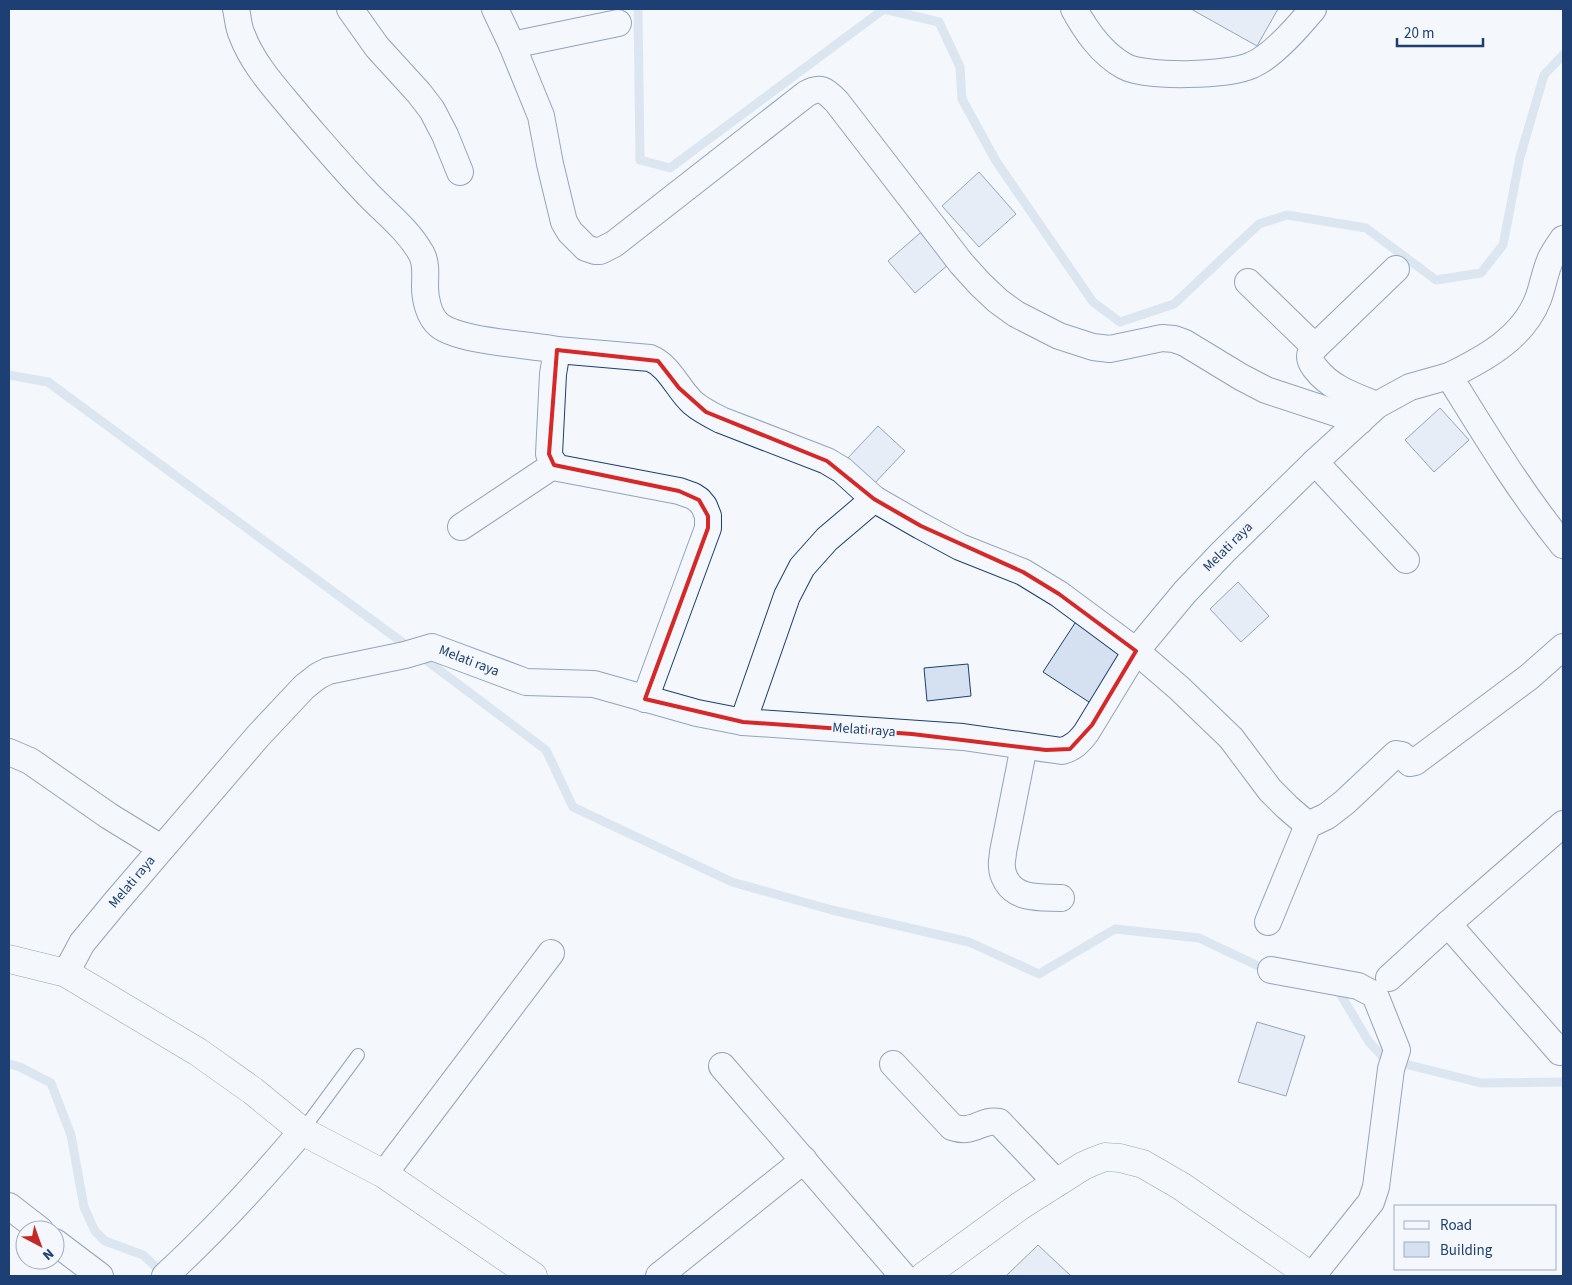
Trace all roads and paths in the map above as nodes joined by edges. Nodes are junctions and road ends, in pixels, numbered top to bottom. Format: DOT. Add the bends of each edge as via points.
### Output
graph roads {
  1 [pos="236,9"];
  2 [pos="350,9"];
  3 [pos="495,9"];
  4 [pos="1074,9"];
  5 [pos="1309,10"];
  6 [pos="618,23"];
  7 [pos="512,45"];
  8 [pos="460,172"];
  9 [pos="1563,239"];
  10 [pos="1396,269"];
  11 [pos="1248,282"];
  12 [pos="1315,347"];
  13 [pos="557,350"];
  14 [pos="1449,376"];
  15 [pos="1369,413"];
  16 [pos="1315,462"];
  17 [pos="554,465"];
  18 [pos="868,503"];
  19 [pos="461,527"];
  20 [pos="1563,545"];
  21 [pos="1406,560"];
  22 [pos="1563,647"];
  23 [pos="1136,652"];
  24 [pos="645,699"];
  25 [pos="743,722"];
  26 [pos="1024,746"];
  27 [pos="9,752"];
  28 [pos="1308,825"];
  29 [pos="1562,827"];
  30 [pos="161,848"];
  31 [pos="1061,898"];
  32 [pos="1268,922"];
  33 [pos="1448,924"];
  34 [pos="551,953"];
  35 [pos="9,959"];
  36 [pos="1271,970"];
  37 [pos="66,973"];
  38 [pos="1389,978"];
  39 [pos="1560,1052"];
  40 [pos="358,1055"];
  41 [pos="893,1064"];
  42 [pos="722,1066"];
  43 [pos="302,1131"];
  44 [pos="804,1160"];
  45 [pos="384,1174"];
  46 [pos="1057,1183"];
  47 [pos="9,1206"];
  48 [pos="27,1220"];
  49 [pos="65,1250"];
  50 [pos="100,1276"];
  51 [pos="165,1276"];
  52 [pos="533,1276"];
  53 [pos="659,1276"];
  54 [pos="902,1276"];
  55 [pos="924,1276"];
  56 [pos="1311,1276"];
  1 -- 13 [label="street" via="241,34 252,58 270,83 423,255 429,308 439,324 472,337"];
  2 -- 8 [label="street" via="377,48 432,110"];
  3 -- 7 [label="street"];
  4 -- 5 [label="street" via="1104,52 1125,67 1153,73 1195,74 1252,66 1272,52"];
  6 -- 7 [label="street"];
  7 -- 15 [label="street" via="541,116 564,222 586,248 600,251 614,244 806,94 821,89 837,102 961,263 1016,314 1059,336 1093,347 1110,348 1162,338 1174,339 1266,390"];
  9 -- 14 [label="street, Melati raya" via="1551,258 1531,315 1520,329 1491,353"];
  10 -- 12 [label="street"];
  11 -- 12 [label="street"];
  12 -- 15 [label="street" via="1310,361 1328,382 1349,394"];
  13 -- 17 [label="street" via="549,454"];
  13 -- 18 [label="street" via="658,361 694,404 720,420 827,461 842,470"];
  14 -- 15 [label="street, Melati raya" via="1410,387"];
  14 -- 20 [label="street" via="1511,476"];
  15 -- 16 [label="street, Melati raya"];
  16 -- 21 [label="street"];
  16 -- 23 [label="street, Melati raya" via="1184,592"];
  17 -- 19 [label="street"];
  17 -- 24 [label="street" via="679,491 699,500 708,516 708,528"];
  18 -- 23 [label="street" via="960,547 1023,572 1059,594"];
  18 -- 25 [label="street" via="827,539 802,567 787,596"];
  22 -- 28 [label="street" via="1415,762 1410,763 1396,754 1345,802"];
  23 -- 26 [label="street, Melati raya" via="1078,743 1062,751"];
  23 -- 28 [label="street" via="1231,738 1270,790"];
  24 -- 25 [label="street, Melati raya"];
  24 -- 30 [label="street, Melati raya" via="594,684 526,682 432,647 328,671 304,687"];
  25 -- 26 [label="street, Melati raya" via="963,737"];
  26 -- 31 [label="street" via="1001,868 1009,886 1018,892 1027,896"];
  27 -- 30 [label="street" via="30,761"];
  28 -- 32 [label="street"];
  29 -- 33 [label="street"];
  30 -- 37 [label="street, Melati raya" via="82,943"];
  33 -- 38 [label="street"];
  33 -- 39 [label="street"];
  34 -- 45 [label="street"];
  35 -- 37 [label="street"];
  36 -- 56 [label="street" via="1358,986 1375,995 1394,1059 1376,1188 1371,1202"];
  37 -- 43 [label="street" via="198,1052"];
  40 -- 43 [label="lane"];
  41 -- 46 [label="street" via="952,1127 966,1130 990,1121 999,1122"];
  42 -- 44 [label="street"];
  43 -- 45 [label="street"];
  43 -- 51 [label="street" via="196,1247"];
  44 -- 53 [label="street"];
  44 -- 54 [label="street"];
  45 -- 52 [label="street"];
  46 -- 55 [label="street"];
  46 -- 56 [label="street" via="1105,1158 1143,1164 1181,1186"];
  47 -- 48 [label="street"];
  49 -- 50 [label="street"];
}
